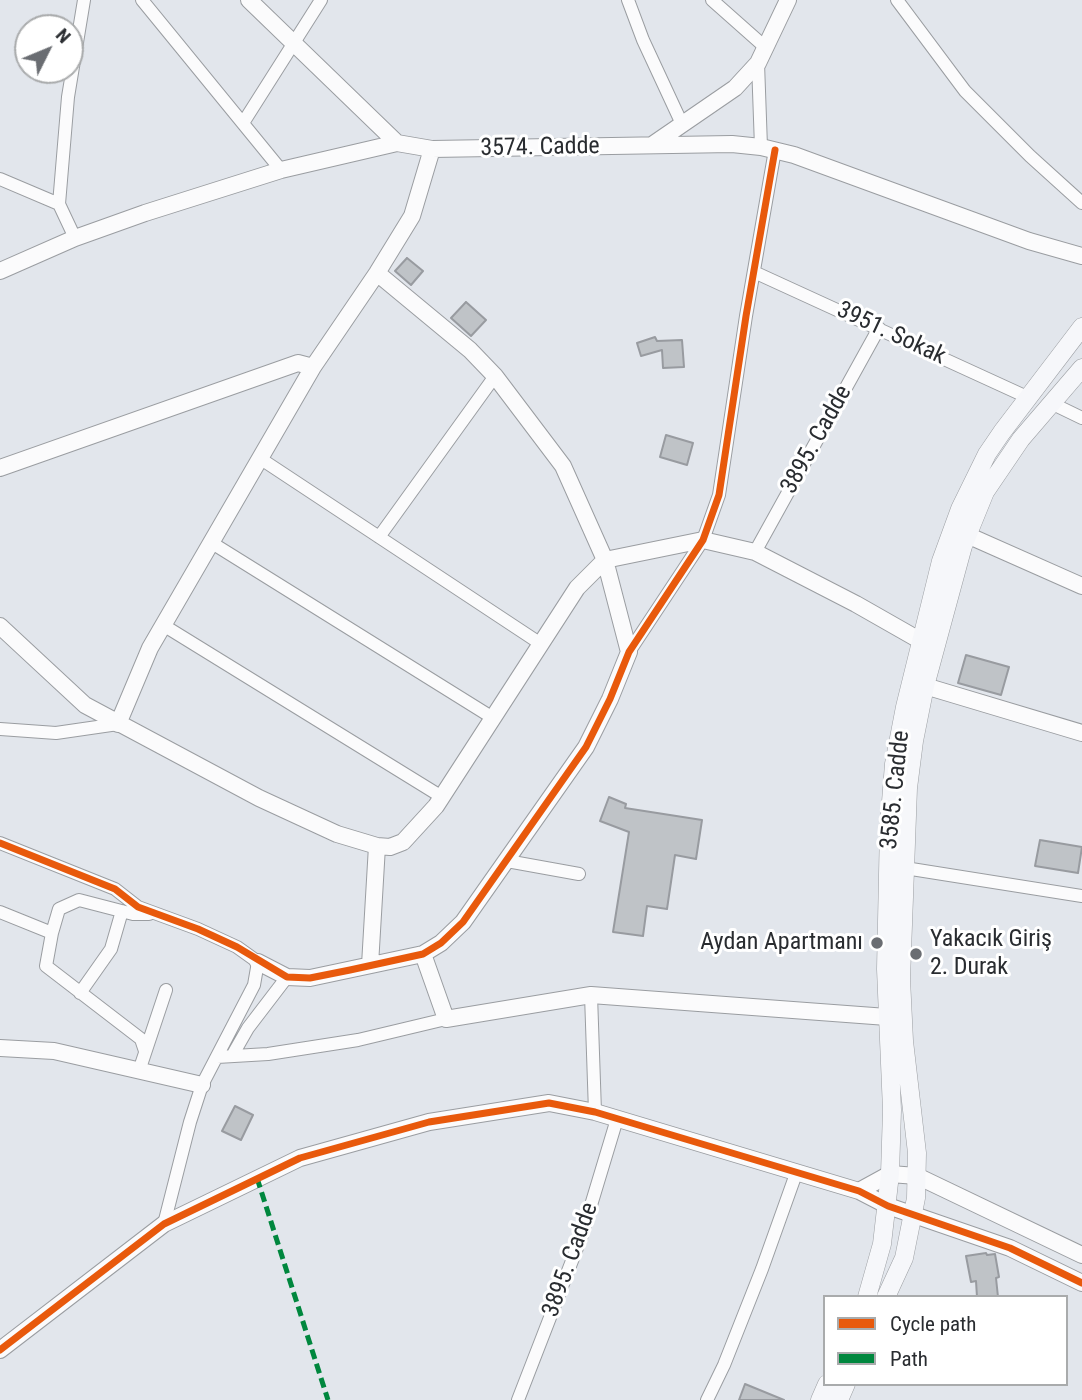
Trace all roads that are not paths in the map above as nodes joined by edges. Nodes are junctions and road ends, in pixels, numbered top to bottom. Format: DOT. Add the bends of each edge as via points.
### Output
graph roads {
  1 [pos="84,0"];
  2 [pos="142,0"];
  3 [pos="249,0"];
  4 [pos="321,0"];
  5 [pos="628,0"];
  6 [pos="712,0"];
  7 [pos="788,0"];
  8 [pos="897,0"];
  9 [pos="293,43"];
  10 [pos="765,47"];
  11 [pos="758,63"];
  12 [pos="243,123"];
  13 [pos="682,124"];
  14 [pos="397,143"];
  15 [pos="652,145"];
  16 [pos="432,149"];
  17 [pos="768,149"];
  18 [pos="281,170"];
  19 [pos="0,179"];
  20 [pos="1082,203"];
  21 [pos="60,204"];
  22 [pos="75,238"];
  23 [pos="1082,256"];
  24 [pos="0,271"];
  25 [pos="754,272"];
  26 [pos="377,273"];
  27 [pos="1082,327"];
  28 [pos="879,328"];
  29 [pos="313,367"];
  30 [pos="1082,368"];
  31 [pos="495,376"];
  32 [pos="1027,397"];
  33 [pos="1051,403"];
  34 [pos="1082,418"];
  35 [pos="261,460"];
  36 [pos="0,468"];
  37 [pos="967,534"];
  38 [pos="379,537"];
  39 [pos="703,540"];
  40 [pos="212,543"];
  41 [pos="755,552"];
  42 [pos="605,560"];
  43 [pos="1082,586"];
  44 [pos="163,625"];
  45 [pos="0,626"];
  46 [pos="921,641"];
  47 [pos="541,644"];
  48 [pos="629,652"];
  49 [pos="925,686"];
  50 [pos="493,718"];
  51 [pos="118,724"];
  52 [pos="0,729"];
  53 [pos="1082,733"];
  54 [pos="442,797"];
  55 [pos="0,843"];
  56 [pos="377,846"];
  57 [pos="507,861"];
  58 [pos="905,868"];
  59 [pos="579,874"];
  60 [pos="1082,896"];
  61 [pos="122,911"];
  62 [pos="0,912"];
  63 [pos="160,915"];
  64 [pos="51,933"];
  65 [pos="423,954"];
  66 [pos="258,962"];
  67 [pos="370,965"];
  68 [pos="287,977"];
  69 [pos="166,990"];
  70 [pos="80,993"];
  71 [pos="591,995"];
  72 [pos="887,1017"];
  73 [pos="446,1019"];
  74 [pos="0,1048"];
  75 [pos="145,1051"];
  76 [pos="232,1056"];
  77 [pos="217,1057"];
  78 [pos="139,1071"];
  79 [pos="202,1085"];
  80 [pos="595,1112"];
  81 [pos="617,1119"];
  82 [pos="797,1171"];
  83 [pos="890,1174"];
  84 [pos="917,1176"];
  85 [pos="859,1191"];
  86 [pos="888,1206"];
  87 [pos="914,1213"];
  88 [pos="164,1224"];
  89 [pos="1082,1255"];
  90 [pos="1082,1283"];
  91 [pos="868,1295"];
  92 [pos="887,1295"];
  93 [pos="0,1350"];
  94 [pos="518,1400"];
  95 [pos="707,1400"];
  1 -- 21 [label="street" via="68,97"];
  2 -- 12 [label="street"];
  3 -- 9 [label="street"];
  4 -- 9 [label="street"];
  5 -- 13 [label="street"];
  6 -- 10 [label="street"];
  7 -- 10 [label="street"];
  8 -- 20 [label="street" via="965,91"];
  9 -- 12 [label="street"];
  9 -- 14 [label="street"];
  10 -- 11 [label="street"];
  11 -- 13 [label="street" via="735,88"];
  11 -- 17 [label="street"];
  12 -- 18 [label="street"];
  13 -- 15 [label="street"];
  14 -- 16 [label="street, 3574. Cadde"];
  14 -- 18 [label="street, 3574. Cadde"];
  15 -- 16 [label="street, 3574. Cadde"];
  15 -- 17 [label="street, 3574. Cadde" via="732,144"];
  16 -- 26 [label="street" via="412,216"];
  17 -- 23 [label="street, 3574. Cadde"];
  17 -- 25 [label="street"];
  18 -- 22 [label="street, 3574. Cadde"];
  19 -- 21 [label="street"];
  21 -- 22 [label="street"];
  22 -- 24 [label="street, 3574. Cadde"];
  25 -- 28 [label="street, 3951. Sokak"];
  25 -- 39 [label="street" via="719,495"];
  26 -- 29 [label="street"];
  26 -- 31 [label="street"];
  27 -- 32 [label="main road, 3585. Cadde"];
  28 -- 32 [label="street, 3951. Sokak"];
  28 -- 41 [label="street, 3895. Cadde"];
  29 -- 35 [label="street"];
  29 -- 36 [label="street" via="298,363"];
  30 -- 33 [label="main road, 3585. Cadde"];
  31 -- 38 [label="street"];
  31 -- 42 [label="street" via="563,466"];
  32 -- 46 [label="main road, 3585. Cadde" via="988,454 960,509"];
  33 -- 34 [label="street"];
  33 -- 37 [label="main road, 3585. Cadde" via="994,477"];
  35 -- 38 [label="street"];
  35 -- 40 [label="street"];
  37 -- 43 [label="street"];
  37 -- 49 [label="main road, 3585. Cadde"];
  38 -- 47 [label="street"];
  39 -- 41 [label="street"];
  39 -- 42 [label="street"];
  39 -- 48 [label="street"];
  40 -- 44 [label="street"];
  40 -- 50 [label="street"];
  41 -- 46 [label="street"];
  42 -- 47 [label="street" via="577,588"];
  42 -- 48 [label="street"];
  44 -- 51 [label="street"];
  44 -- 54 [label="street"];
  45 -- 51 [label="street" via="85,705"];
  46 -- 72 [label="main road, 3585. Cadde" via="891,791"];
  47 -- 50 [label="street"];
  48 -- 57 [label="street" via="586,747"];
  49 -- 53 [label="street"];
  49 -- 58 [label="main road, 3585. Cadde" via="908,788"];
  50 -- 54 [label="street"];
  51 -- 52 [label="street" via="56,733"];
  51 -- 56 [label="street" via="259,798 337,834"];
  54 -- 56 [label="street" via="403,842"];
  55 -- 63 [label="street" via="115,889"];
  56 -- 67 [label="street"];
  57 -- 59 [label="street"];
  57 -- 65 [label="street" via="463,922"];
  58 -- 60 [label="street"];
  58 -- 84 [label="main road, 3585. Cadde" via="902,1011"];
  61 -- 63 [label="street"];
  61 -- 64 [label="street" via="79,900 59,909"];
  61 -- 70 [label="street" via="111,949"];
  62 -- 64 [label="street"];
  63 -- 66 [label="street" via="227,943"];
  64 -- 70 [label="street" via="46,966"];
  65 -- 67 [label="street"];
  65 -- 73 [label="street"];
  66 -- 68 [label="street"];
  66 -- 77 [label="street" via="254,985"];
  67 -- 68 [label="street" via="310,978"];
  68 -- 76 [label="street"];
  69 -- 75 [label="street"];
  70 -- 75 [label="street" via="141,1039"];
  71 -- 72 [label="street"];
  71 -- 73 [label="street"];
  71 -- 80 [label="street"];
  72 -- 83 [label="main road, 3585. Cadde"];
  73 -- 76 [label="street" via="358,1040"];
  74 -- 78 [label="street" via="54,1051"];
  75 -- 78 [label="street"];
  76 -- 77 [label="street"];
  77 -- 79 [label="street"];
  78 -- 79 [label="street"];
  79 -- 88 [label="street"];
  80 -- 81 [label="street"];
  80 -- 88 [label="street" via="549,1103 429,1122 300,1158"];
  81 -- 82 [label="street"];
  81 -- 94 [label="street, 3895. Cadde" via="586,1223"];
  82 -- 85 [label="street"];
  82 -- 95 [label="street"];
  83 -- 84 [label="street"];
  83 -- 85 [label="street"];
  83 -- 86 [label="main road, 3585. Cadde"];
  84 -- 87 [label="main road, 3585. Cadde"];
  84 -- 89 [label="street"];
  85 -- 86 [label="street"];
  86 -- 87 [label="street"];
  86 -- 91 [label="main road, 3585. Cadde"];
  87 -- 90 [label="street" via="1010,1248"];
  87 -- 92 [label="main road, 3585. Cadde" via="904,1258"];
  88 -- 93 [label="street"];
}
